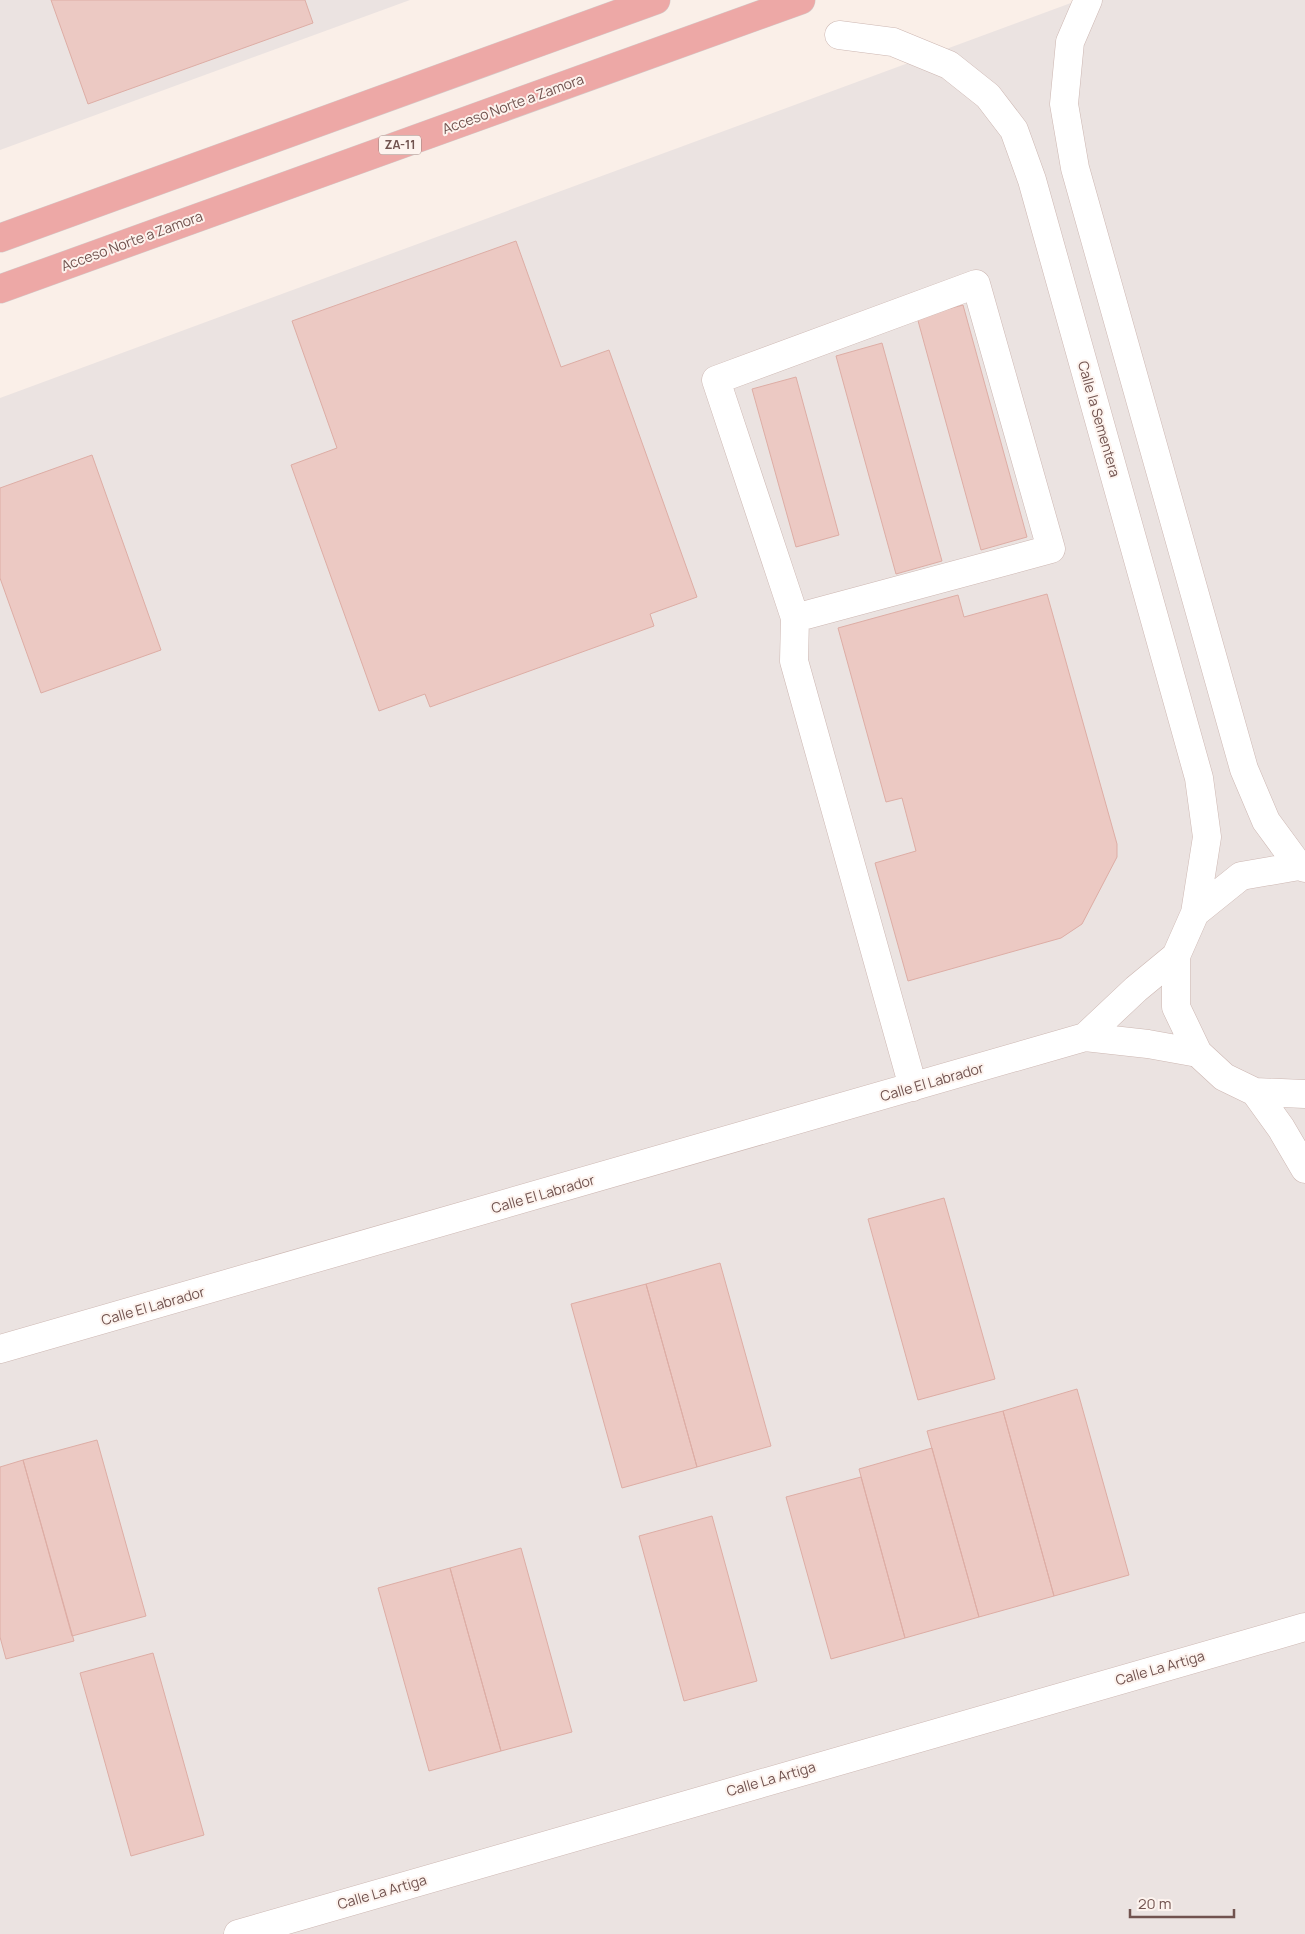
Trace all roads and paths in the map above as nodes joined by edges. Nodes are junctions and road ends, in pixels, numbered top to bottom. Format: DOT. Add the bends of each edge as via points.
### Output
graph roads {
  1 [pos="656,0"];
  2 [pos="801,0"];
  3 [pos="1088,0"];
  4 [pos="839,35"];
  5 [pos="0,238"];
  6 [pos="0,289"];
  7 [pos="795,618"];
  8 [pos="1302,867"];
  9 [pos="1195,913"];
  10 [pos="1176,956"];
  11 [pos="1085,1038"];
  12 [pos="1198,1053"];
  13 [pos="913,1087"];
  14 [pos="1255,1092"];
  15 [pos="1305,1094"];
  16 [pos="1305,1169"];
  17 [pos="0,1349"];
  18 [pos="1305,1627"];
  19 [pos="238,1934"];
  1 -- 5 [label="highway"];
  2 -- 6 [label="highway, Acceso Norte a Zamora / ZA-11"];
  3 -- 8 [label="street" via="1070,42 1064,104 1075,168 1244,769 1266,821"];
  4 -- 9 [label="street, Calle la Sementera" via="893,42 950,65 988,96 1014,130 1032,180 1199,778 1207,837"];
  7 -- 7 [label="street" via="1051,549 976,284 716,380"];
  7 -- 13 [label="street" via="794,662"];
  8 -- 9 [label="street" via="1241,876"];
  9 -- 10 [label="street"];
  10 -- 11 [label="street, Calle El Labrador"];
  10 -- 12 [label="street" via="1176,1007"];
  11 -- 12 [label="street, Calle El Labrador"];
  11 -- 13 [label="street, Calle El Labrador"];
  12 -- 14 [label="street" via="1224,1077"];
  13 -- 17 [label="street, Calle El Labrador"];
  14 -- 15 [label="street"];
  14 -- 16 [label="street"];
  18 -- 19 [label="street, Calle La Artiga"];
}
